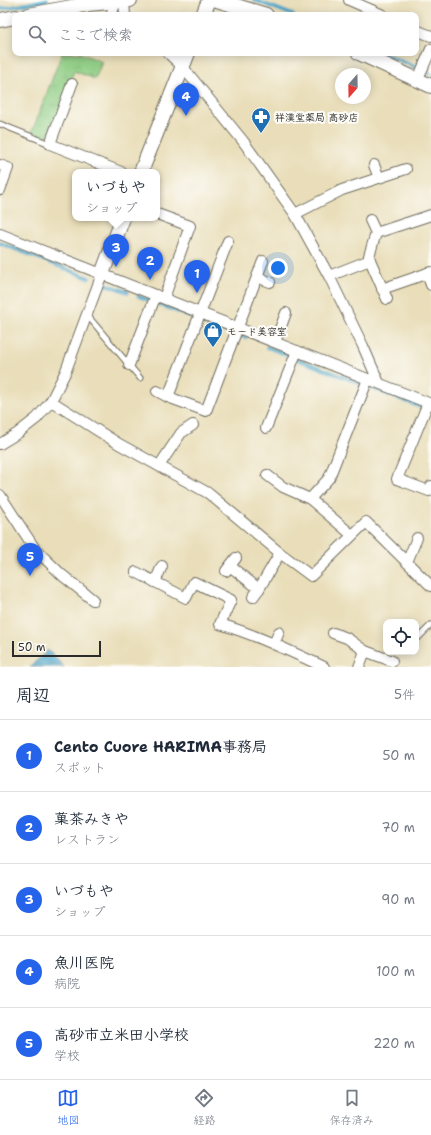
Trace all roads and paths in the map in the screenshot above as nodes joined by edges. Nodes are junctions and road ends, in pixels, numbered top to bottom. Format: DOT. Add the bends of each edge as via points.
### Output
graph roads {
  1 [pos="209,0"];
  2 [pos="217,0"];
  3 [pos="349,0"];
  4 [pos="123,1"];
  5 [pos="86,2"];
  6 [pos="41,12"];
  7 [pos="114,12"];
  8 [pos="125,12"];
  9 [pos="204,12"];
  10 [pos="256,12"];
  11 [pos="376,12"];
  12 [pos="12,18"];
  13 [pos="0,20"];
  14 [pos="419,31"];
  15 [pos="431,36"];
  16 [pos="431,49"];
  17 [pos="171,56"];
  18 [pos="187,56"];
  19 [pos="366,56"];
  20 [pos="182,66"];
  21 [pos="418,80"];
  22 [pos="72,84"];
  23 [pos="431,86"];
  24 [pos="0,124"];
  25 [pos="50,144"];
  26 [pos="0,165"];
  27 [pos="374,165"];
  28 [pos="113,169"];
  29 [pos="142,169"];
  30 [pos="406,169"];
  31 [pos="379,178"];
  32 [pos="0,190"];
  33 [pos="296,214"];
  34 [pos="160,215"];
  35 [pos="431,215"];
  36 [pos="370,220"];
  37 [pos="122,221"];
  38 [pos="376,233"];
  39 [pos="0,234"];
  40 [pos="228,241"];
  41 [pos="370,260"];
  42 [pos="263,261"];
  43 [pos="429,273"];
  44 [pos="102,274"];
  45 [pos="329,276"];
  46 [pos="257,278"];
  47 [pos="270,282"];
  48 [pos="431,285"];
  49 [pos="382,289"];
  50 [pos="386,299"];
  51 [pos="156,300"];
  52 [pos="200,312"];
  53 [pos="286,313"];
  54 [pos="87,314"];
  55 [pos="238,328"];
  56 [pos="275,342"];
  57 [pos="297,351"];
  58 [pos="129,365"];
  59 [pos="140,378"];
  60 [pos="368,379"];
  61 [pos="379,383"];
  62 [pos="157,391"];
  63 [pos="168,397"];
  64 [pos="51,400"];
  65 [pos="429,403"];
  66 [pos="193,425"];
  67 [pos="266,428"];
  68 [pos="0,444"];
  69 [pos="159,466"];
  70 [pos="267,475"];
  71 [pos="431,486"];
  72 [pos="0,495"];
  73 [pos="310,499"];
  74 [pos="352,535"];
  75 [pos="417,538"];
  76 [pos="280,552"];
  77 [pos="407,562"];
  78 [pos="231,565"];
  79 [pos="162,566"];
  80 [pos="136,572"];
  81 [pos="155,582"];
  82 [pos="431,586"];
  83 [pos="93,600"];
  84 [pos="431,625"];
  85 [pos="279,632"];
  86 [pos="333,632"];
  87 [pos="419,637"];
  88 [pos="274,644"];
  89 [pos="365,651"];
  90 [pos="392,661"];
  91 [pos="324,667"];
  92 [pos="359,667"];
  1 -- 9 [label="street"];
  2 -- 10 [label="street"];
  3 -- 11 [label="street"];
  4 -- 5 [label="street"];
  4 -- 7 [label="street"];
  4 -- 8 [label="street"];
  5 -- 6 [label="street"];
  12 -- 13 [label="street"];
  14 -- 15 [label="street"];
  16 -- 21 [label="street"];
  17 -- 20 [label="street"];
  18 -- 20 [label="street"];
  19 -- 21 [label="street"];
  20 -- 29 [label="street"];
  20 -- 33 [label="street" via="243,141"];
  21 -- 23 [label="street"];
  22 -- 25 [label="street"];
  24 -- 25 [label="lane"];
  25 -- 28 [label="street"];
  26 -- 32 [label="street" via="8,168"];
  27 -- 31 [label="street"];
  30 -- 31 [label="street"];
  31 -- 33 [label="street" via="342,190"];
  33 -- 45 [label="street"];
  34 -- 51 [label="street" via="190,226"];
  35 -- 38 [label="street"];
  36 -- 38 [label="street"];
  37 -- 44 [label="street"];
  38 -- 41 [label="street"];
  39 -- 44 [label="street"];
  40 -- 52 [label="street" via="216,259"];
  41 -- 45 [label="street"];
  41 -- 49 [label="street"];
  42 -- 46 [label="street"];
  43 -- 48 [label="street"];
  43 -- 49 [label="street"];
  44 -- 51 [label="street"];
  44 -- 54 [label="street"];
  45 -- 61 [label="street"];
  46 -- 47 [label="street"];
  46 -- 55 [label="street"];
  49 -- 50 [label="street"];
  51 -- 52 [label="street"];
  51 -- 58 [label="street"];
  52 -- 55 [label="street"];
  52 -- 63 [label="street"];
  53 -- 56 [label="street"];
  54 -- 58 [label="lane"];
  54 -- 64 [label="street"];
  55 -- 56 [label="street"];
  55 -- 63 [label="street" via="206,412"];
  56 -- 57 [label="street"];
  57 -- 60 [label="street"];
  57 -- 67 [label="street"];
  58 -- 59 [label="lane"];
  60 -- 61 [label="street"];
  60 -- 73 [label="street" via="329,478"];
  61 -- 65 [label="street"];
  62 -- 63 [label="street"];
  64 -- 68 [label="street" via="37,418"];
  64 -- 69 [label="street" via="118,444"];
  65 -- 71 [label="street" via="397,479 429,491"];
  66 -- 69 [label="street" via="181,433"];
  69 -- 76 [label="street" via="208,493"];
  70 -- 73 [label="street" via="283,487"];
  72 -- 83 [label="street" via="34,549"];
  73 -- 74 [label="street"];
  74 -- 76 [label="street" via="311,576"];
  74 -- 77 [label="street" via="366,522"];
  75 -- 77 [label="street"];
  76 -- 78 [label="street" via="256,593"];
  77 -- 82 [label="street"];
  79 -- 81 [label="street"];
  80 -- 81 [label="street"];
  81 -- 88 [label="street" via="186,598 194,582 231,600 220,624"];
  84 -- 87 [label="lane"];
  85 -- 88 [label="street"];
  86 -- 89 [label="street"];
  88 -- 91 [label="street"];
  89 -- 90 [label="street"];
  89 -- 92 [label="street"];
}
